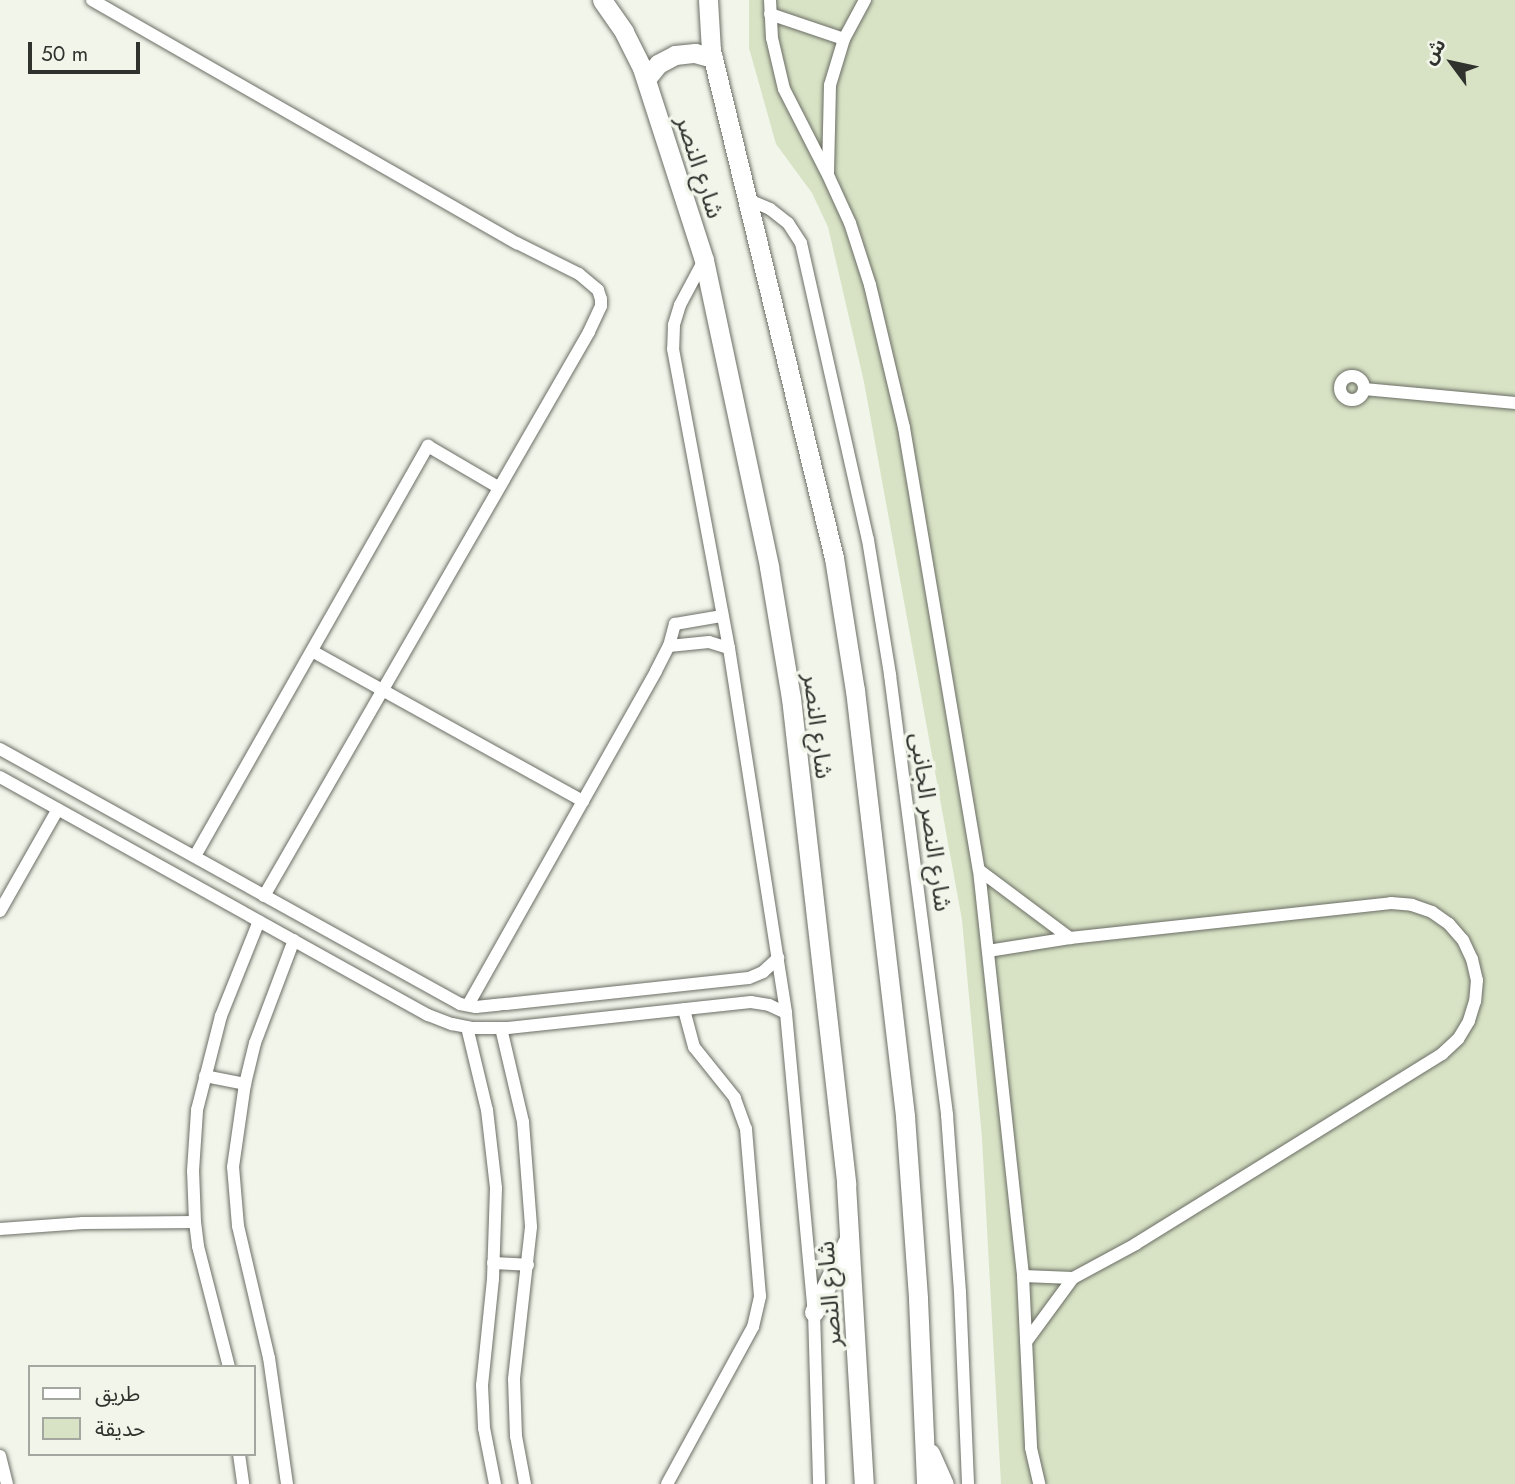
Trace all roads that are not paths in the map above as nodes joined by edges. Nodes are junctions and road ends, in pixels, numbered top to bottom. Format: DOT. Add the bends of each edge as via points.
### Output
graph roads {
  1 [pos="92,0"];
  2 [pos="602,0"];
  3 [pos="708,0"];
  4 [pos="864,0"];
  5 [pos="770,7"];
  6 [pos="844,39"];
  7 [pos="713,58"];
  8 [pos="646,79"];
  9 [pos="828,175"];
  10 [pos="748,200"];
  11 [pos="704,260"];
  12 [pos="1364,389"];
  13 [pos="1515,403"];
  14 [pos="498,486"];
  15 [pos="722,616"];
  16 [pos="669,646"];
  17 [pos="729,648"];
  18 [pos="312,651"];
  19 [pos="380,690"];
  20 [pos="0,749"];
  21 [pos="0,777"];
  22 [pos="583,802"];
  23 [pos="58,809"];
  24 [pos="124,817"];
  25 [pos="112,839"];
  26 [pos="195,856"];
  27 [pos="979,870"];
  28 [pos="264,896"];
  29 [pos="0,911"];
  30 [pos="259,921"];
  31 [pos="1070,938"];
  32 [pos="294,940"];
  33 [pos="988,951"];
  34 [pos="778,958"];
  35 [pos="698,984"];
  36 [pos="468,1005"];
  37 [pos="701,1007"];
  38 [pos="684,1009"];
  39 [pos="786,1013"];
  40 [pos="467,1027"];
  41 [pos="500,1028"];
  42 [pos="205,1076"];
  43 [pos="245,1084"];
  44 [pos="195,1222"];
  45 [pos="0,1228"];
  46 [pos="850,1238"];
  47 [pos="493,1263"];
  48 [pos="528,1265"];
  49 [pos="1023,1276"];
  50 [pos="1073,1278"];
  51 [pos="814,1312"];
  52 [pos="1026,1342"];
  53 [pos="228,1365"];
  54 [pos="925,1443"];
  55 [pos="0,1456"];
  56 [pos="239,1456"];
  57 [pos="818,1456"];
  58 [pos="7,1484"];
  59 [pos="243,1484"];
  60 [pos="286,1484"];
  61 [pos="495,1484"];
  62 [pos="525,1484"];
  63 [pos="667,1484"];
  64 [pos="810,1484"];
  65 [pos="819,1484"];
  66 [pos="864,1484"];
  67 [pos="926,1484"];
  68 [pos="944,1484"];
  69 [pos="968,1484"];
  70 [pos="1039,1484"];
  1 -- 14 [label="street" via="579,274 598,290 601,306 589,332"];
  2 -- 8 [label="main road, شارع النصر" via="624,32"];
  3 -- 7 [label="main road, شارع النصر"];
  4 -- 6 [label="street"];
  5 -- 6 [label="street"];
  5 -- 9 [label="street" via="784,89"];
  6 -- 9 [label="street" via="830,85"];
  7 -- 8 [label="main road" via="695,53 675,55 658,64"];
  7 -- 10 [label="main road, شارع النصر"];
  8 -- 11 [label="main road, شارع النصر"];
  9 -- 27 [label="street" via="870,285 904,428"];
  10 -- 54 [label="main road, شارع النصر" via="834,558 855,690 905,1116"];
  10 -- 69 [label="street, شارع النصر الجانبى" via="788,223 802,243 868,540 947,1115"];
  11 -- 15 [label="street" via="680,305 673,349"];
  11 -- 46 [label="main road, شارع النصر" via="743,436 791,698"];
  12 -- 13 [label="street"];
  14 -- 18 [label="street" via="428,446"];
  14 -- 19 [label="street"];
  15 -- 16 [label="street" via="680,621 670,633"];
  15 -- 17 [label="street"];
  16 -- 17 [label="street" via="709,642"];
  16 -- 22 [label="street"];
  17 -- 34 [label="street"];
  18 -- 19 [label="street"];
  18 -- 26 [label="street"];
  19 -- 22 [label="street"];
  19 -- 28 [label="street"];
  20 -- 24 [label="street"];
  21 -- 23 [label="street"];
  22 -- 36 [label="street"];
  23 -- 25 [label="street"];
  23 -- 29 [label="street"];
  24 -- 25 [label="street"];
  24 -- 26 [label="street"];
  25 -- 30 [label="street"];
  26 -- 28 [label="street"];
  27 -- 31 [label="street"];
  27 -- 33 [label="street"];
  28 -- 36 [label="street" via="444,997"];
  30 -- 32 [label="street"];
  30 -- 42 [label="street" via="221,1016"];
  31 -- 33 [label="street"];
  31 -- 50 [label="street" via="1391,903 1412,905 1441,918 1463,940 1477,980 1469,1021 1442,1054 1136,1244"];
  32 -- 40 [label="street" via="428,1015"];
  32 -- 43 [label="street" via="255,1042"];
  33 -- 49 [label="street"];
  34 -- 35 [label="street" via="750,978"];
  34 -- 39 [label="street"];
  35 -- 36 [label="street"];
  35 -- 37 [label="street"];
  37 -- 38 [label="street"];
  37 -- 39 [label="street" via="751,1002"];
  38 -- 41 [label="street"];
  38 -- 63 [label="street" via="694,1047 735,1098 746,1129 760,1296 753,1327"];
  39 -- 51 [label="street"];
  40 -- 41 [label="street"];
  40 -- 47 [label="street" via="494,1149"];
  41 -- 48 [label="street" via="523,1122 531,1227"];
  42 -- 43 [label="street"];
  42 -- 44 [label="street" via="197,1110"];
  43 -- 60 [label="street" via="233,1167 234,1194 271,1368"];
  44 -- 45 [label="street"];
  44 -- 53 [label="street"];
  46 -- 51 [label="main road"];
  46 -- 66 [label="main road, شارع النصر"];
  47 -- 48 [label="street"];
  47 -- 61 [label="street" via="482,1385 485,1441"];
  48 -- 62 [label="street" via="514,1379 516,1436"];
  49 -- 50 [label="street"];
  49 -- 52 [label="street"];
  50 -- 52 [label="street"];
  51 -- 57 [label="street"];
  52 -- 70 [label="street" via="1031,1448"];
  54 -- 67 [label="main road, شارع النصر"];
  54 -- 68 [label="main road"];
  55 -- 58 [label="street"];
  56 -- 59 [label="street"];
  57 -- 64 [label="street"];
  57 -- 65 [label="street"];
}
